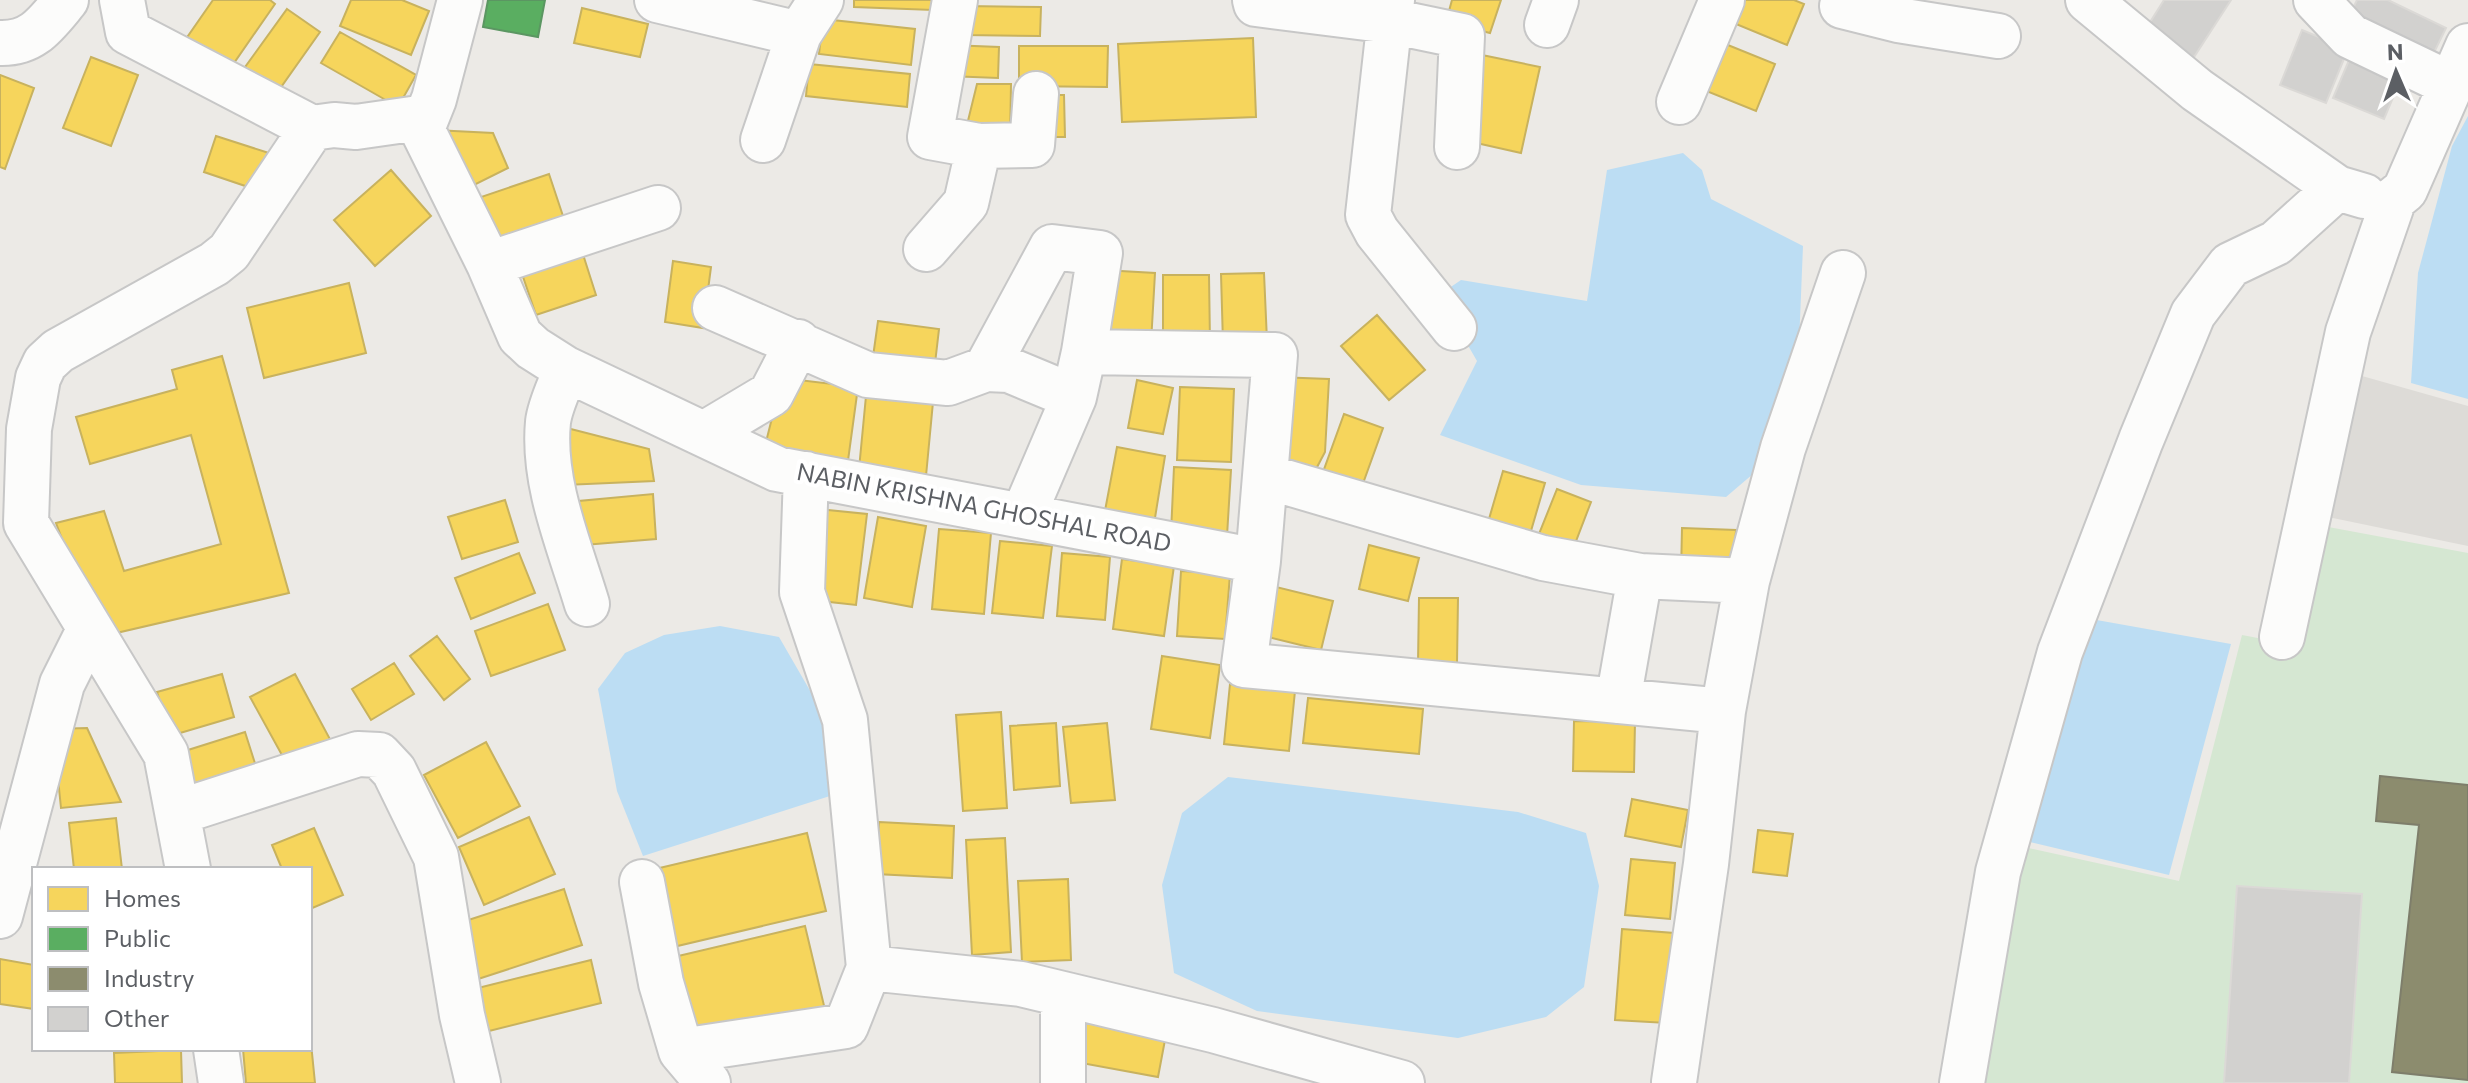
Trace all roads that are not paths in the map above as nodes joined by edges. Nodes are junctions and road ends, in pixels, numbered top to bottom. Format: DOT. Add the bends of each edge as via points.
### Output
graph roads {
  1 [pos="66,0"];
  2 [pos="122,0"];
  3 [pos="460,0"];
  4 [pos="657,0"];
  5 [pos="955,0"];
  6 [pos="1255,0"];
  7 [pos="1722,0"];
  8 [pos="1844,0"];
  9 [pos="2088,0"];
  10 [pos="2316,0"];
  11 [pos="1391,10"];
  12 [pos="810,17"];
  13 [pos="1998,36"];
  14 [pos="0,43"];
  15 [pos="2459,65"];
  16 [pos="1036,94"];
  17 [pos="1679,102"];
  18 [pos="426,117"];
  19 [pos="312,128"];
  20 [pos="763,140"];
  21 [pos="979,146"];
  22 [pos="1457,147"];
  23 [pos="2337,188"];
  24 [pos="2394,199"];
  25 [pos="658,208"];
  26 [pos="926,249"];
  27 [pos="489,264"];
  28 [pos="1843,273"];
  29 [pos="715,308"];
  30 [pos="1454,328"];
  31 [pos="798,342"];
  32 [pos="1084,352"];
  33 [pos="566,369"];
  34 [pos="986,369"];
  35 [pos="1074,397"];
  36 [pos="704,434"];
  37 [pos="806,474"];
  38 [pos="1265,476"];
  39 [pos="1023,516"];
  40 [pos="13,526"];
  41 [pos="1258,561"];
  42 [pos="1640,576"];
  43 [pos="1747,581"];
  44 [pos="587,604"];
  45 [pos="89,630"];
  46 [pos="2282,637"];
  47 [pos="1618,701"];
  48 [pos="1723,711"];
  49 [pos="179,812"];
  50 [pos="188,867"];
  51 [pos="642,882"];
  52 [pos="0,916"];
  53 [pos="869,968"];
  54 [pos="1063,994"];
  55 [pos="216,1051"];
  56 [pos="694,1067"];
  57 [pos="221,1083"];
  58 [pos="478,1083"];
  59 [pos="1063,1083"];
  60 [pos="1402,1083"];
  61 [pos="1675,1083"];
  62 [pos="1962,1083"];
  1 -- 14 [label="street" via="44,28 18,43"];
  2 -- 19 [label="street" via="128,32"];
  3 -- 18 [label="street"];
  4 -- 12 [label="street"];
  5 -- 21 [label="street" via="930,137"];
  6 -- 11 [label="street"];
  7 -- 17 [label="street"];
  8 -- 13 [label="street" via="1842,6 1898,20"];
  9 -- 23 [label="street" via="2197,90"];
  10 -- 15 [label="street" via="2350,36"];
  11 -- 22 [label="street" via="1462,36"];
  11 -- 30 [label="street" via="1368,215"];
  12 -- 20 [label="street"];
  15 -- 24 [label="street" via="2405,190"];
  16 -- 21 [label="street" via="1032,145"];
  18 -- 19 [label="street"];
  18 -- 27 [label="street, NABIN KRISHNA GHOSHAL ROAD" via="422,129"];
  19 -- 40 [label="street" via="229,252 45,363"];
  21 -- 26 [label="street" via="966,203"];
  23 -- 24 [label="street" via="2376,200"];
  23 -- 62 [label="street" via="2276,243 2230,265 2193,314 2060,652 1998,872"];
  24 -- 46 [label="street" via="2348,332"];
  25 -- 27 [label="street"];
  27 -- 33 [label="street, NABIN KRISHNA GHOSHAL ROAD" via="520,336"];
  28 -- 43 [label="street" via="1783,448"];
  29 -- 31 [label="street"];
  31 -- 34 [label="street" via="868,375 948,383"];
  31 -- 36 [label="street" via="771,394"];
  32 -- 34 [label="street" via="1100,253 1052,247"];
  32 -- 35 [label="street"];
  32 -- 38 [label="street" via="1275,355"];
  33 -- 36 [label="street, NABIN KRISHNA GHOSHAL ROAD"];
  33 -- 44 [label="street" via="549,419 550,468"];
  34 -- 35 [label="street" via="1009,370"];
  35 -- 39 [label="street"];
  36 -- 37 [label="street, NABIN KRISHNA GHOSHAL ROAD" via="777,469"];
  37 -- 39 [label="street, NABIN KRISHNA GHOSHAL ROAD"];
  37 -- 53 [label="street" via="802,592 845,720"];
  38 -- 41 [label="street"];
  38 -- 42 [label="street" via="1543,558"];
  39 -- 41 [label="street, NABIN KRISHNA GHOSHAL ROAD"];
  40 -- 45 [label="street"];
  41 -- 47 [label="street" via="1244,665"];
  42 -- 43 [label="street"];
  42 -- 47 [label="street"];
  43 -- 48 [label="street"];
  45 -- 49 [label="street" via="166,754"];
  45 -- 52 [label="street" via="62,684"];
  47 -- 48 [label="street"];
  48 -- 61 [label="street"];
  49 -- 50 [label="street"];
  49 -- 58 [label="street" via="358,754 379,755 394,771 436,857"];
  51 -- 56 [label="street" via="661,983"];
  53 -- 54 [label="street" via="1021,984"];
  53 -- 56 [label="street" via="846,1026"];
  54 -- 59 [label="street"];
  54 -- 60 [label="street"];
  55 -- 57 [label="street"];
}
